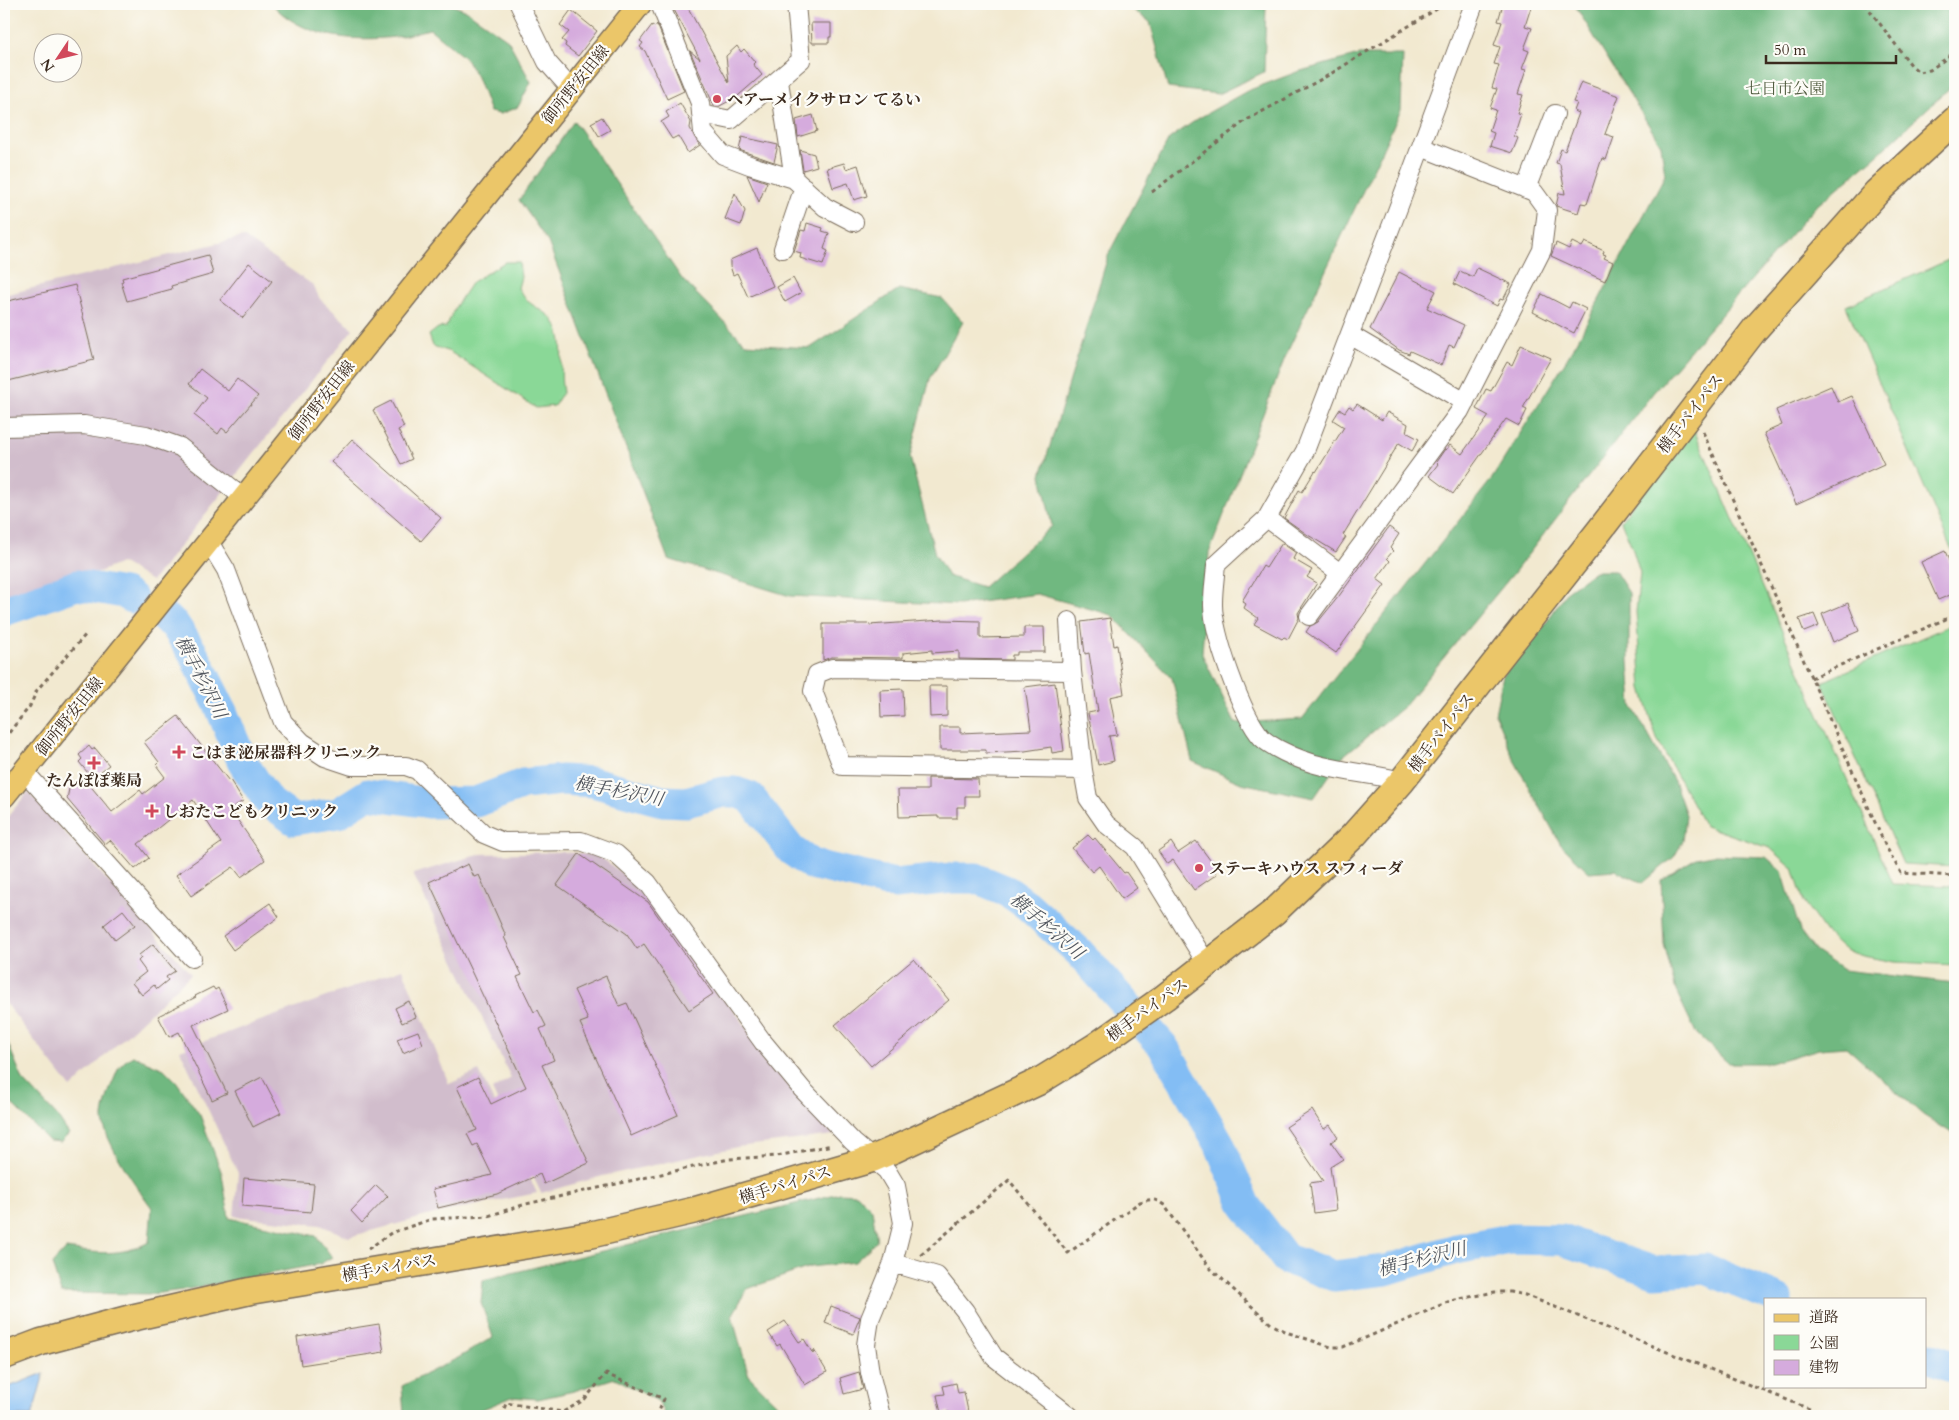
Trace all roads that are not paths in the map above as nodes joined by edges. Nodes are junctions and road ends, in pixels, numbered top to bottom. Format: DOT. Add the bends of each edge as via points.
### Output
graph roads {
  1 [pos="519,4"];
  2 [pos="640,4"];
  3 [pos="660,4"];
  4 [pos="796,4"];
  5 [pos="1474,4"];
  6 [pos="779,81"];
  7 [pos="571,89"];
  8 [pos="701,114"];
  9 [pos="1555,114"];
  10 [pos="1955,120"];
  11 [pos="1421,147"];
  12 [pos="799,183"];
  13 [pos="1526,189"];
  14 [pos="854,222"];
  15 [pos="783,249"];
  16 [pos="1350,335"];
  17 [pos="1465,402"];
  18 [pos="4,427"];
  19 [pos="244,498"];
  20 [pos="1267,518"];
  21 [pos="209,542"];
  22 [pos="1340,573"];
  23 [pos="1309,616"];
  24 [pos="1069,621"];
  25 [pos="1072,671"];
  26 [pos="1083,770"];
  27 [pos="24,771"];
  28 [pos="1402,781"];
  29 [pos="4,796"];
  30 [pos="192,958"];
  31 [pos="1208,964"];
  32 [pos="863,1151"];
  33 [pos="901,1266"];
  34 [pos="4,1356"];
  35 [pos="881,1416"];
  36 [pos="1070,1416"];
  1 -- 7 [label="street" via="547,62"];
  2 -- 7 [label="main road, 御所野安田線"];
  3 -- 8 [label="street" via="700,104"];
  4 -- 6 [label="street" via="801,60"];
  5 -- 11 [label="street"];
  6 -- 8 [label="street" via="731,120"];
  6 -- 12 [label="street"];
  7 -- 19 [label="main road, 御所野安田線"];
  8 -- 12 [label="street" via="703,132 723,155"];
  9 -- 13 [label="street"];
  10 -- 28 [label="highway, 横手バイパス" via="1870,199 1755,329"];
  11 -- 13 [label="street"];
  11 -- 16 [label="street"];
  12 -- 14 [label="street" via="825,207"];
  12 -- 15 [label="street"];
  13 -- 17 [label="street" via="1534,192 1547,210 1542,250"];
  16 -- 17 [label="street"];
  16 -- 20 [label="street" via="1305,451"];
  17 -- 22 [label="street"];
  18 -- 19 [label="street" via="84,425 146,436 180,447"];
  19 -- 21 [label="main road, 御所野安田線"];
  20 -- 22 [label="street"];
  20 -- 28 [label="street" via="1216,565 1213,604 1220,646 1245,711 1262,738 1284,752 1336,770"];
  21 -- 27 [label="main road, 御所野安田線"];
  21 -- 32 [label="street" via="226,570 283,722 302,742 325,757 352,766 406,766 418,770 484,834 503,842 581,841 616,854 648,882 763,1042 802,1089"];
  22 -- 23 [label="street"];
  24 -- 25 [label="street"];
  25 -- 26 [label="street"];
  25 -- 26 [label="street" via="832,668 817,674 813,691 842,766"];
  26 -- 31 [label="street" via="1088,798 1106,824 1135,848"];
  27 -- 29 [label="main road, 御所野安田線"];
  27 -- 30 [label="street"];
  28 -- 31 [label="highway, 横手バイパス" via="1353,836 1274,912"];
  31 -- 32 [label="highway, 横手バイパス" via="1096,1046 1038,1082"];
  32 -- 33 [label="street" via="887,1171 896,1186 903,1223"];
  32 -- 34 [label="highway, 横手バイパス" via="696,1210 598,1233 250,1291 131,1318 42,1342"];
  33 -- 35 [label="street" via="870,1319 866,1345"];
  33 -- 36 [label="street" via="937,1276 966,1311 994,1357"];
}
